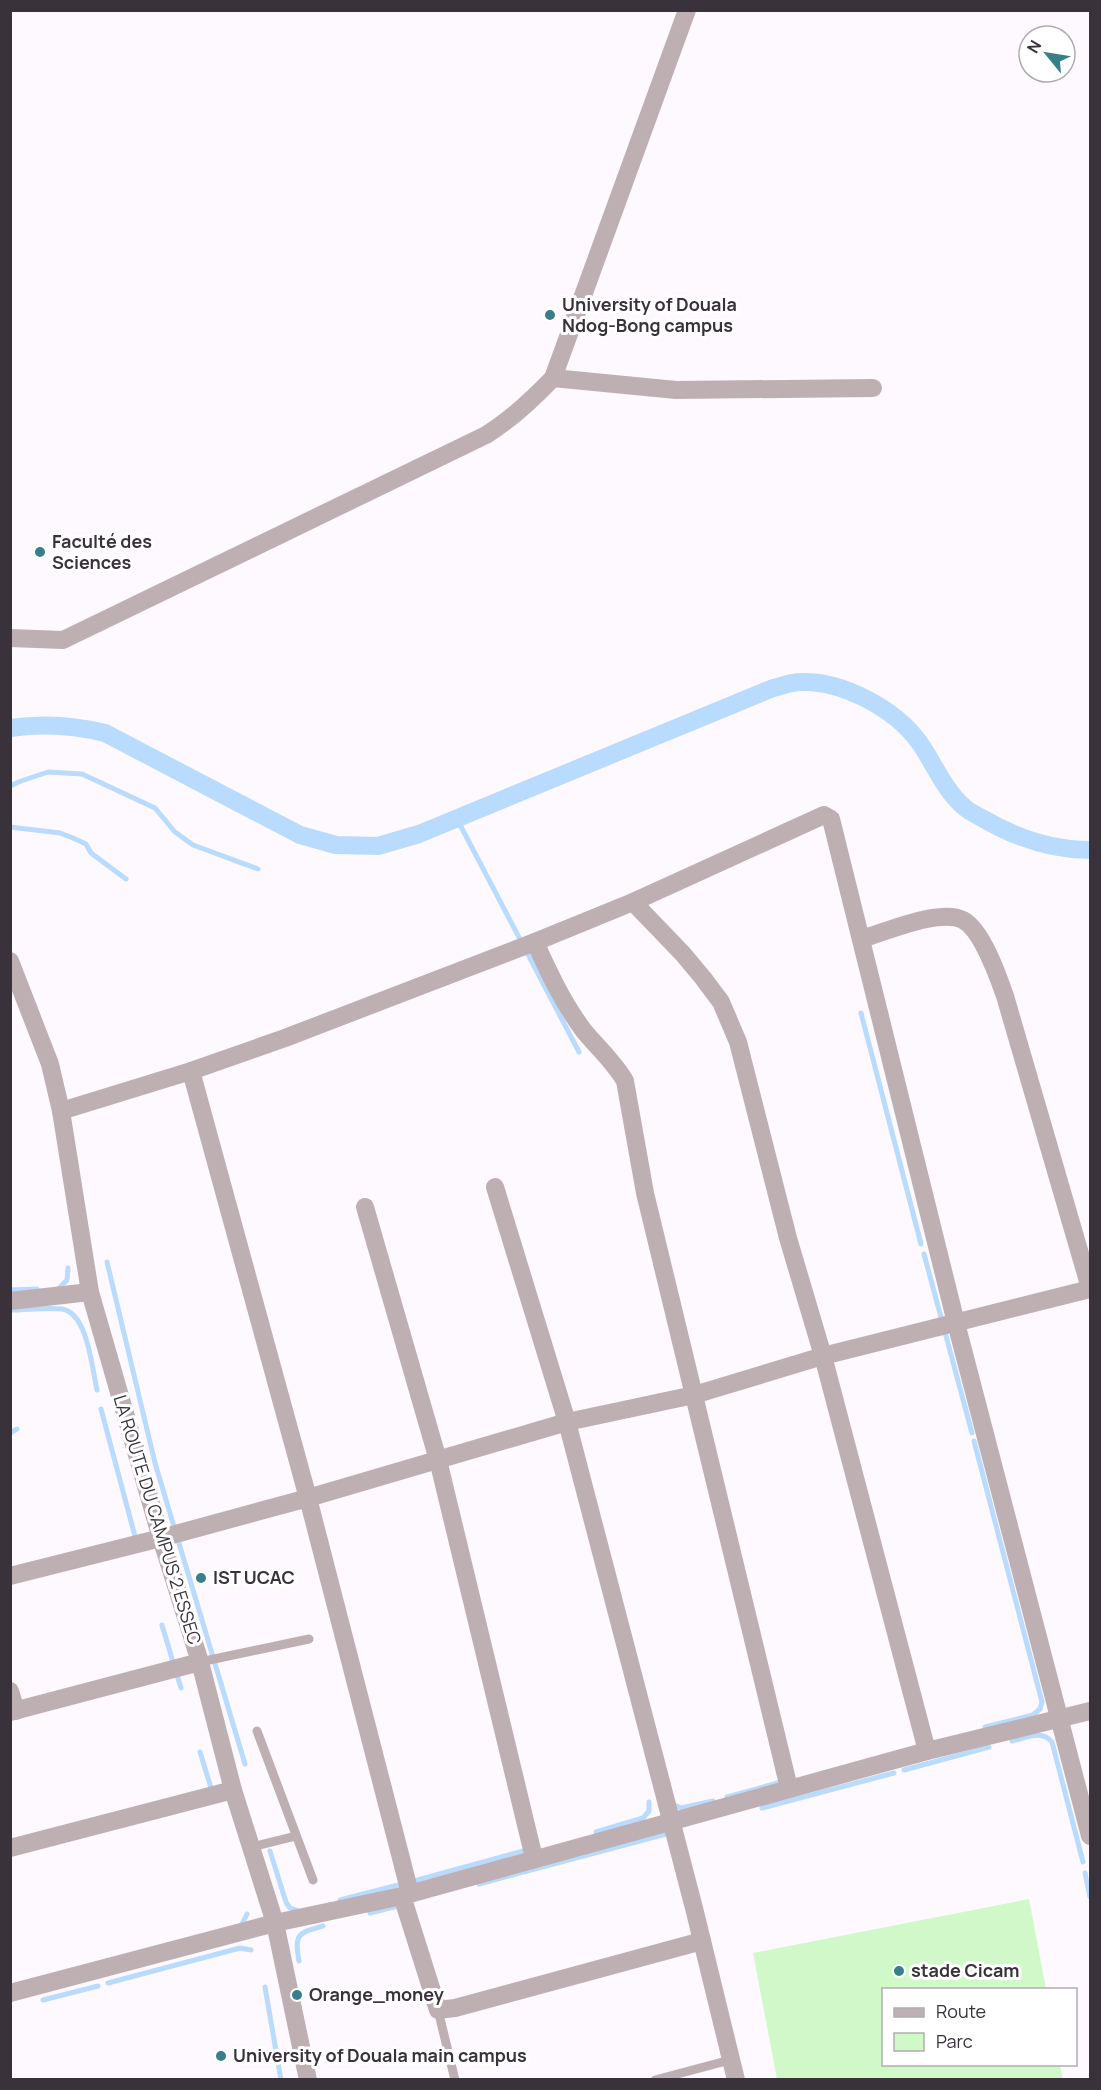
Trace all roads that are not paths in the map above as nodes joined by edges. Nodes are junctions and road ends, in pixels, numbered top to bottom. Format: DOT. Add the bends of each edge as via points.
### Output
graph roads {
  1 [pos="687,10"];
  2 [pos="553,378"];
  3 [pos="873,388"];
  4 [pos="10,638"];
  5 [pos="633,902"];
  6 [pos="861,939"];
  7 [pos="535,942"];
  8 [pos="10,961"];
  9 [pos="191,1071"];
  10 [pos="61,1111"];
  11 [pos="495,1187"];
  12 [pos="366,1207"];
  13 [pos="1090,1289"];
  14 [pos="90,1292"];
  15 [pos="10,1301"];
  16 [pos="956,1323"];
  17 [pos="823,1356"];
  18 [pos="694,1395"];
  19 [pos="567,1422"];
  20 [pos="438,1460"];
  21 [pos="308,1498"];
  22 [pos="161,1538"];
  23 [pos="10,1576"];
  24 [pos="309,1639"];
  25 [pos="200,1662"];
  26 [pos="10,1691"];
  27 [pos="13,1711"];
  28 [pos="1090,1711"];
  29 [pos="1060,1720"];
  30 [pos="257,1731"];
  31 [pos="927,1751"];
  32 [pos="789,1788"];
  33 [pos="233,1791"];
  34 [pos="670,1822"];
  35 [pos="296,1836"];
  36 [pos="1090,1836"];
  37 [pos="251,1846"];
  38 [pos="10,1848"];
  39 [pos="534,1858"];
  40 [pos="313,1880"];
  41 [pos="406,1895"];
  42 [pos="275,1923"];
  43 [pos="702,1941"];
  44 [pos="10,1993"];
  45 [pos="438,2010"];
  46 [pos="730,2060"];
  47 [pos="308,2079"];
  48 [pos="455,2079"];
  49 [pos="655,2079"];
  50 [pos="736,2079"];
  1 -- 2 [label="street"];
  2 -- 3 [label="street" via="676,390"];
  2 -- 4 [label="street" via="509,421 486,435 63,640"];
  5 -- 6 [label="street" via="826,815 831,819"];
  5 -- 7 [label="street"];
  5 -- 17 [label="street" via="703,978 721,1002 738,1042"];
  6 -- 13 [label="street" via="936,916 963,920 972,927 992,961 1005,996"];
  6 -- 16 [label="street"];
  7 -- 9 [label="street"];
  7 -- 18 [label="street" via="562,999 625,1081 645,1193"];
  8 -- 10 [label="street, LA ROUTE DU CAMPUS 2 ESSEC" via="50,1064"];
  9 -- 10 [label="street"];
  9 -- 21 [label="street"];
  10 -- 14 [label="street, LA ROUTE DU CAMPUS 2 ESSEC"];
  11 -- 19 [label="street"];
  12 -- 20 [label="street"];
  13 -- 16 [label="street"];
  14 -- 15 [label="street"];
  14 -- 22 [label="street, LA ROUTE DU CAMPUS 2 ESSEC"];
  16 -- 17 [label="street"];
  16 -- 29 [label="street"];
  17 -- 18 [label="street"];
  17 -- 31 [label="street"];
  18 -- 19 [label="street"];
  18 -- 32 [label="street"];
  19 -- 20 [label="street"];
  19 -- 34 [label="street"];
  20 -- 21 [label="street"];
  20 -- 39 [label="street"];
  21 -- 22 [label="street"];
  21 -- 41 [label="street"];
  22 -- 23 [label="street"];
  22 -- 25 [label="street, LA ROUTE DU CAMPUS 2 ESSEC"];
  24 -- 25 [label="lane"];
  25 -- 27 [label="street"];
  25 -- 33 [label="street, LA ROUTE DU CAMPUS 2 ESSEC"];
  26 -- 27 [label="street"];
  28 -- 29 [label="street"];
  29 -- 31 [label="street"];
  29 -- 36 [label="street"];
  30 -- 35 [label="lane"];
  31 -- 32 [label="street"];
  32 -- 34 [label="street"];
  33 -- 37 [label="street, LA ROUTE DU CAMPUS 2 ESSEC"];
  33 -- 38 [label="street"];
  34 -- 39 [label="street"];
  34 -- 43 [label="street"];
  35 -- 37 [label="lane"];
  35 -- 40 [label="lane"];
  37 -- 42 [label="street, LA ROUTE DU CAMPUS 2 ESSEC"];
  39 -- 41 [label="street"];
  41 -- 42 [label="street"];
  41 -- 45 [label="street"];
  42 -- 44 [label="street"];
  42 -- 47 [label="street, LA ROUTE DU CAMPUS 2 ESSEC"];
  43 -- 45 [label="street"];
  43 -- 46 [label="street"];
  45 -- 48 [label="lane"];
  46 -- 49 [label="lane"];
  46 -- 50 [label="street"];
}
